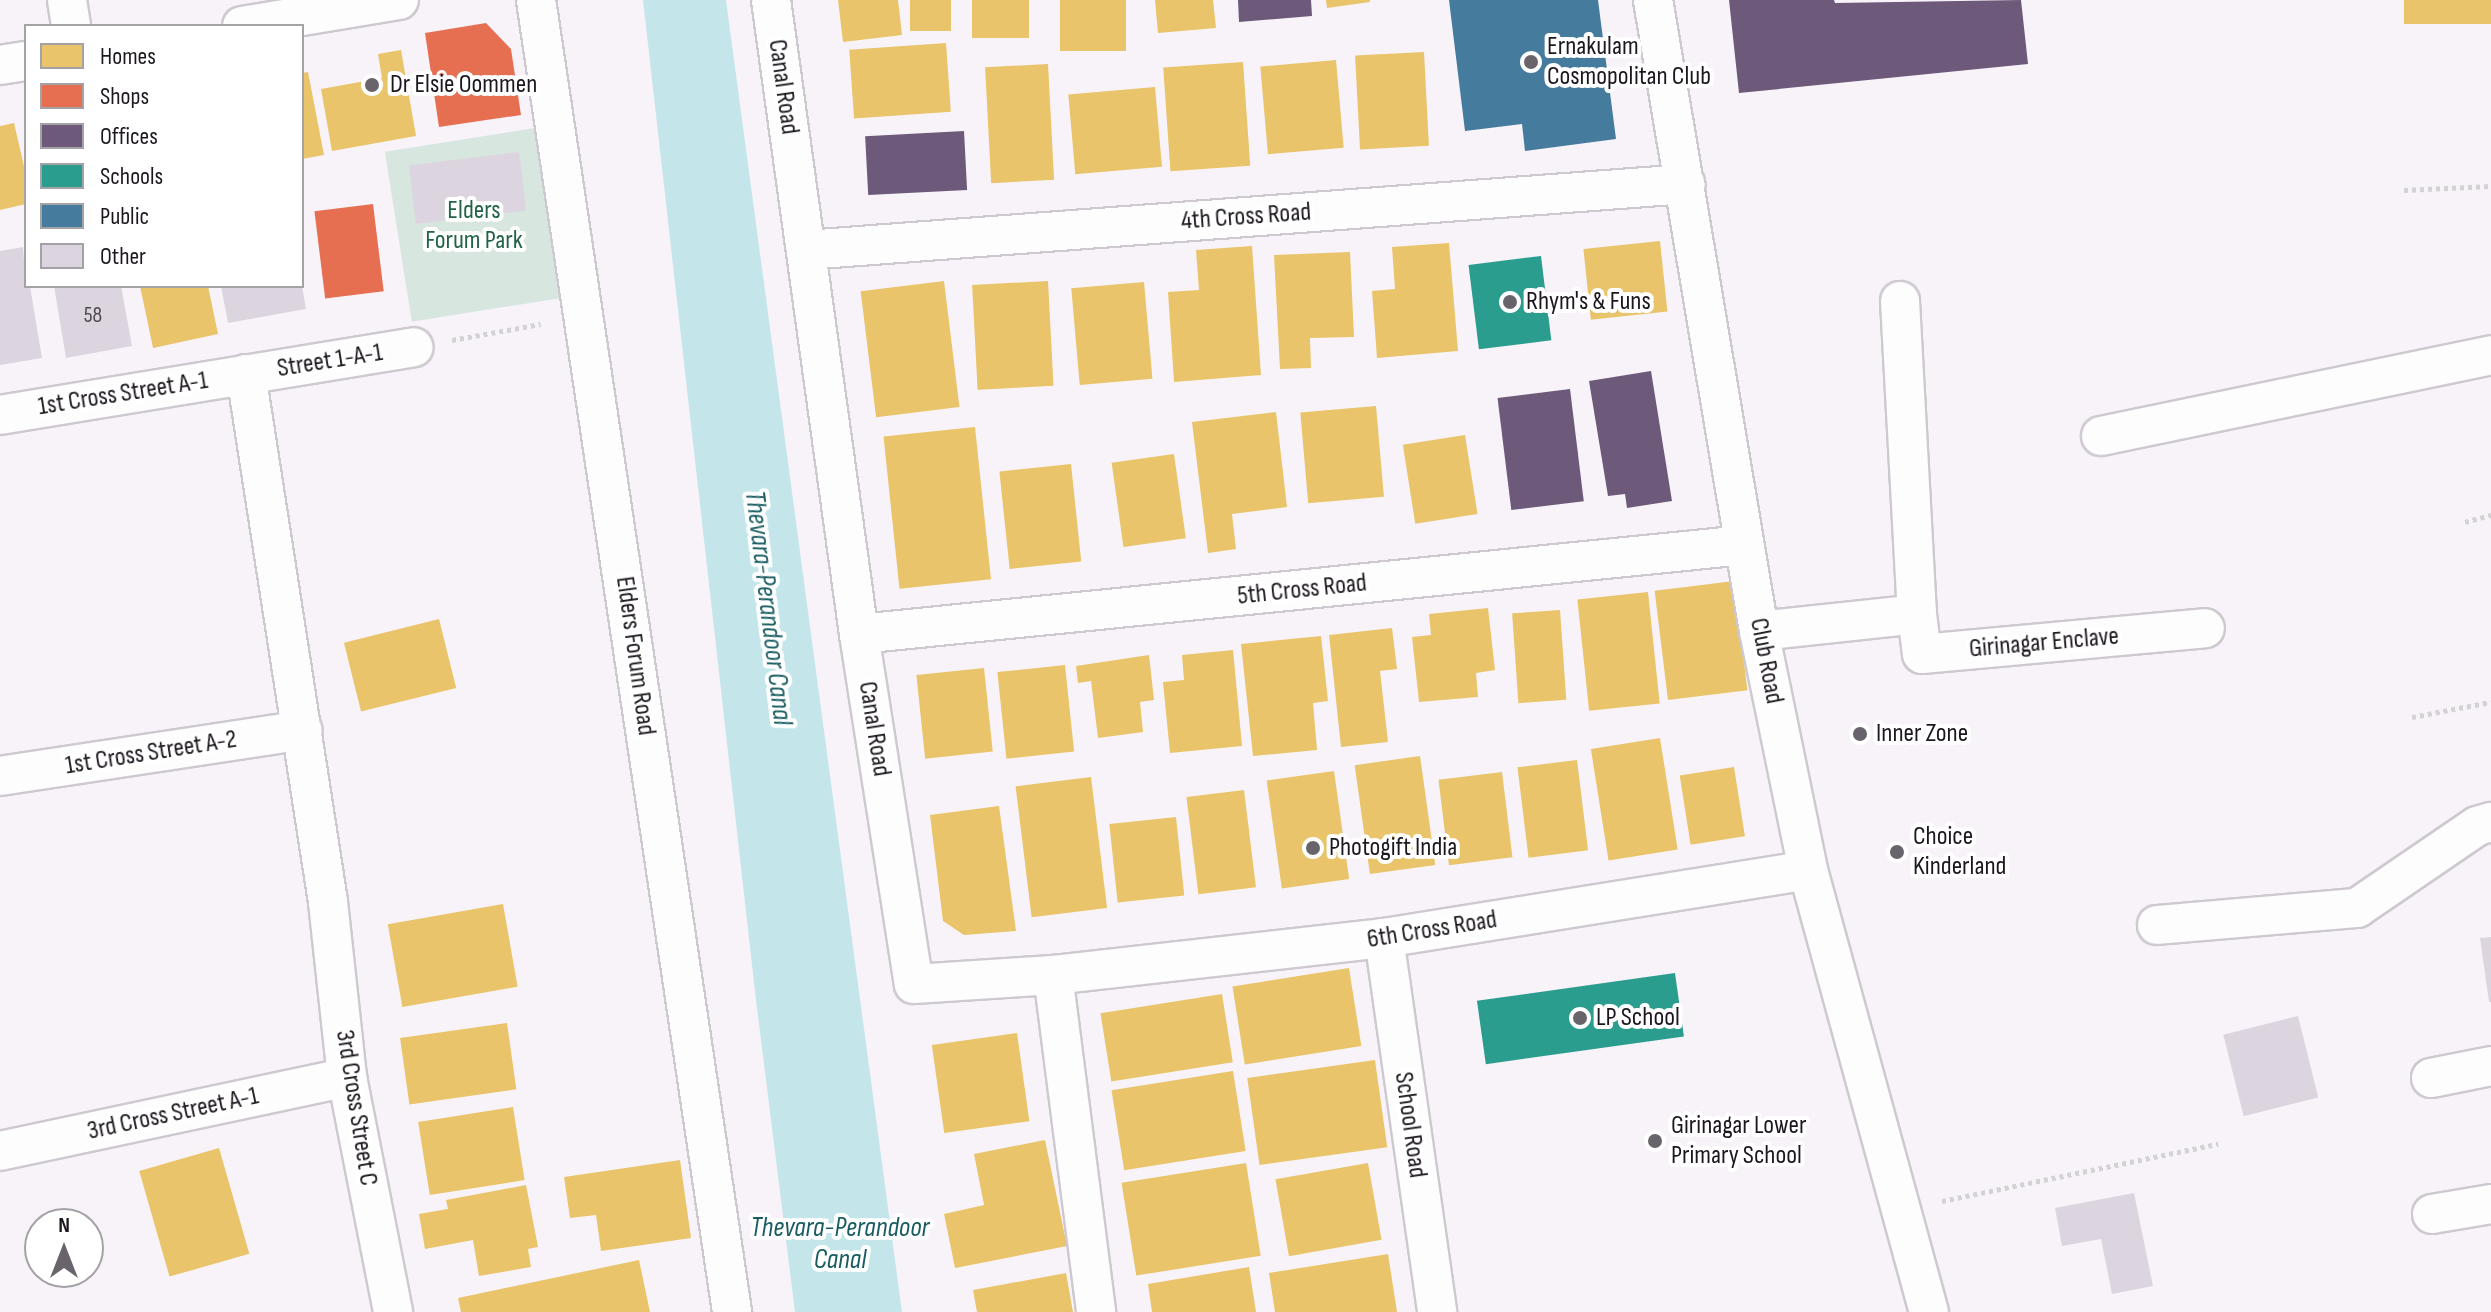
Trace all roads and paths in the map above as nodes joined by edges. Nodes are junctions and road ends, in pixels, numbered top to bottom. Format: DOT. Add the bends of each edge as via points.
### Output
graph roads {
  1 [pos="67,0"];
  2 [pos="399,0"];
  3 [pos="536,0"];
  4 [pos="771,0"];
  5 [pos="1653,0"];
  6 [pos="71,24"];
  7 [pos="254,24"];
  8 [pos="24,61"];
  9 [pos="0,65"];
  10 [pos="1686,184"];
  11 [pos="2491,186"];
  12 [pos="2404,190"];
  13 [pos="806,250"];
  14 [pos="1900,301"];
  15 [pos="585,316"];
  16 [pos="413,347"];
  17 [pos="2491,355"];
  18 [pos="246,374"];
  19 [pos="0,415"];
  20 [pos="2101,436"];
  21 [pos="2491,515"];
  22 [pos="2465,522"];
  23 [pos="1745,545"];
  24 [pos="1917,614"];
  25 [pos="2205,628"];
  26 [pos="1759,631"];
  27 [pos="859,634"];
  28 [pos="2491,702"];
  29 [pos="2412,717"];
  30 [pos="303,730"];
  31 [pos="0,776"];
  32 [pos="2491,822"];
  33 [pos="1808,870"];
  34 [pos="2157,925"];
  35 [pos="1384,938"];
  36 [pos="1053,975"];
  37 [pos="2491,1066"];
  38 [pos="347,1077"];
  39 [pos="2431,1078"];
  40 [pos="2218,1144"];
  41 [pos="0,1151"];
  42 [pos="2491,1204"];
  43 [pos="1902,1209"];
  44 [pos="2432,1214"];
  45 [pos="393,1312"];
  46 [pos="732,1312"];
  47 [pos="1096,1312"];
  48 [pos="1437,1312"];
  49 [pos="1929,1312"];
  1 -- 6 [label="street"];
  2 -- 7 [label="street"];
  3 -- 15 [label="street, Elders Forum Road"];
  4 -- 13 [label="street, Canal Road"];
  5 -- 10 [label="street, Club Road"];
  8 -- 9 [label="street"];
  10 -- 13 [label="street, 4th Cross Road"];
  10 -- 23 [label="street, Club Road"];
  11 -- 12 [label="path"];
  13 -- 27 [label="street, Canal Road"];
  14 -- 24 [label="street, Girinagar Enclave"];
  15 -- 16 [label="path"];
  15 -- 46 [label="street, Elders Forum Road"];
  16 -- 18 [label="street, Street 1-A-1"];
  17 -- 20 [label="street"];
  18 -- 19 [label="street, 1st Cross Street A-1"];
  18 -- 30 [label="street, 3rd Cross Street C"];
  21 -- 22 [label="path"];
  23 -- 26 [label="street, Club Road"];
  23 -- 27 [label="street, 5th Cross Road"];
  24 -- 25 [label="street, Girinagar Enclave" via="1922,654"];
  24 -- 26 [label="street"];
  26 -- 33 [label="street, Club Road"];
  27 -- 36 [label="street, Canal Road" via="914,984"];
  28 -- 29 [label="path"];
  30 -- 31 [label="street, 1st Cross Street A-2"];
  30 -- 38 [label="street, 3rd Cross Street C"];
  32 -- 34 [label="street" via="2477,826 2357,908"];
  33 -- 35 [label="street, 6th Cross Road"];
  33 -- 43 [label="street, Club Road"];
  35 -- 36 [label="street, 6th Cross Road"];
  35 -- 48 [label="street, School Road"];
  36 -- 47 [label="street"];
  37 -- 39 [label="street"];
  38 -- 41 [label="street, 3rd Cross Street A-1"];
  38 -- 45 [label="street, 3rd Cross Street C"];
  40 -- 43 [label="path"];
  42 -- 44 [label="street"];
  43 -- 49 [label="street, Club Road"];
}
